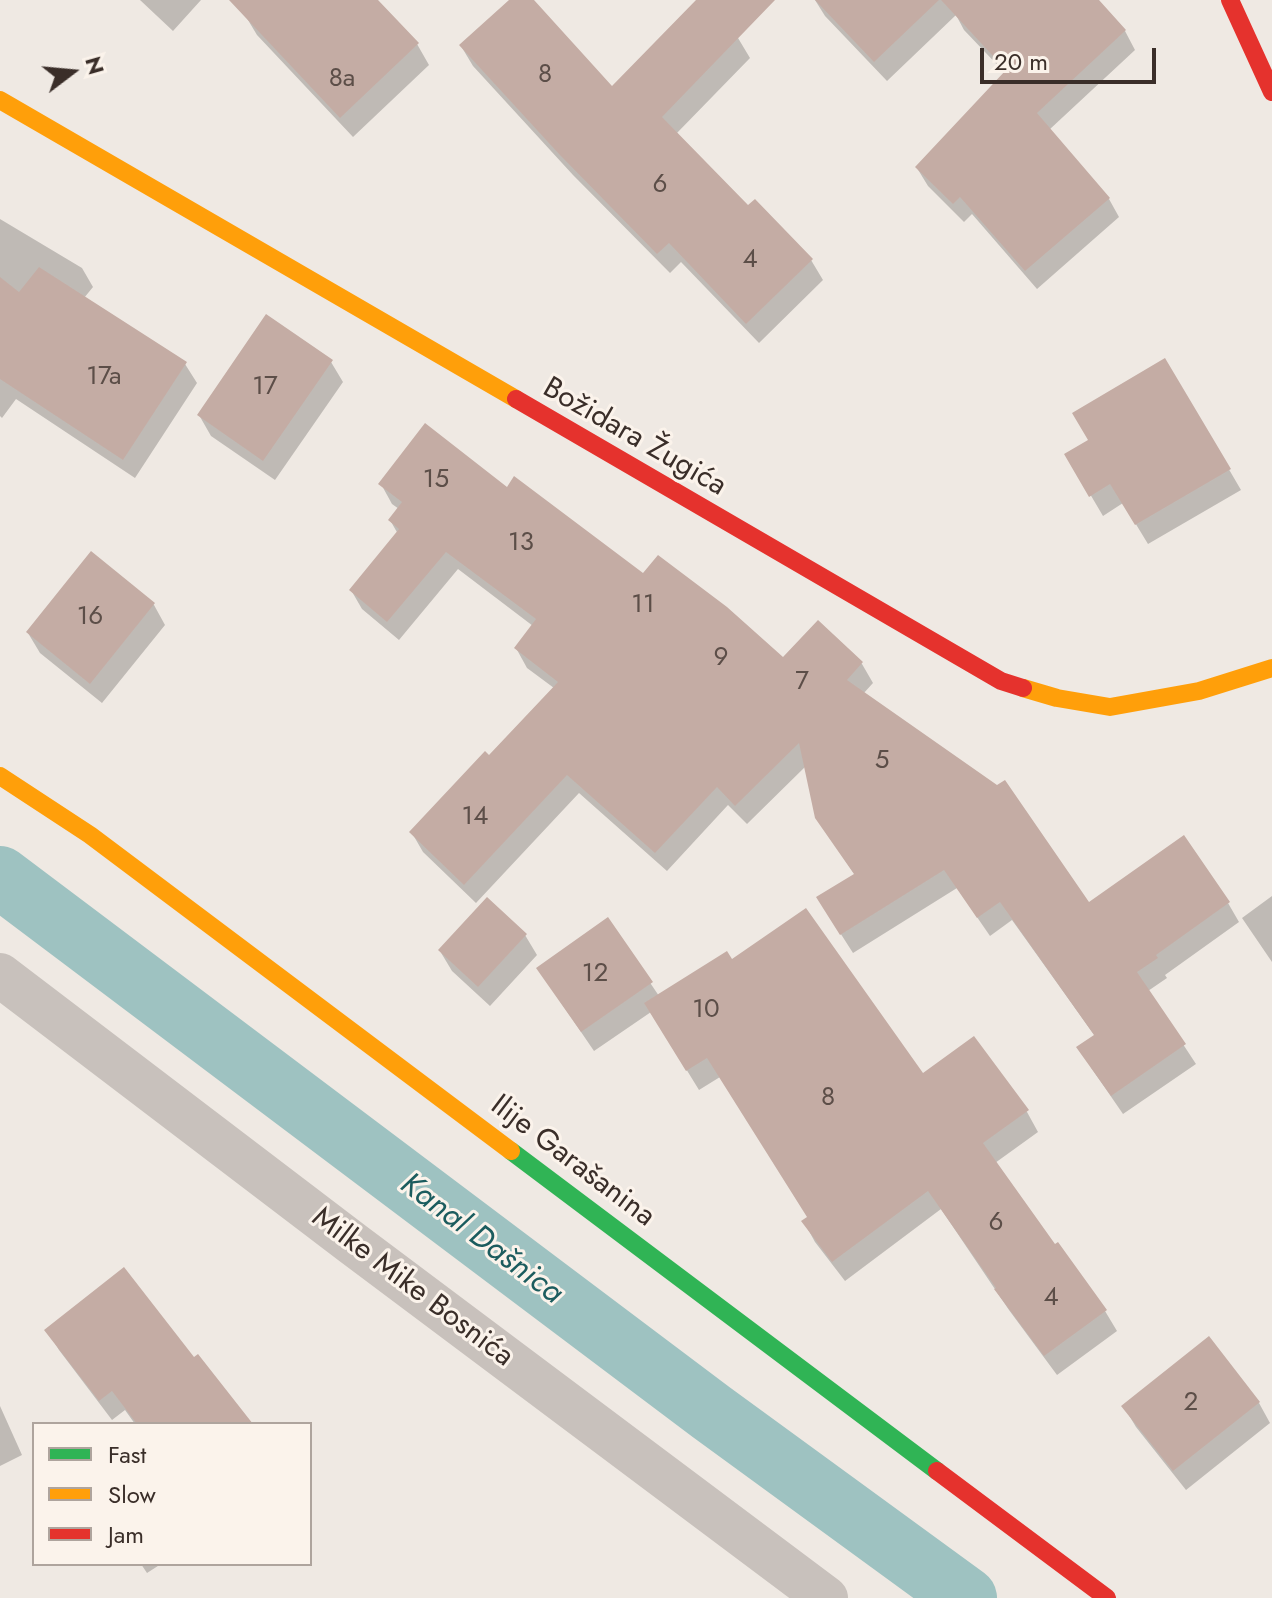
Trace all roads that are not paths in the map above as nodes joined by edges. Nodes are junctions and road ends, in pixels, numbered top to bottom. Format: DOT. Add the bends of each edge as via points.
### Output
graph roads {
  1 [pos="1230,0"];
  2 [pos="1272,92"];
  3 [pos="0,100"];
  4 [pos="1272,668"];
  5 [pos="0,776"];
  6 [pos="0,975"];
  7 [pos="826,1598"];
  8 [pos="1107,1598"];
  1 -- 2 [label="street"];
  3 -- 4 [label="street, Božidara Žugića" via="1001,681 1110,707 1199,691"];
  5 -- 8 [label="street, Ilije Garašanina" via="90,835"];
  6 -- 7 [label="street, Milke Mike Bosnića"];
}
